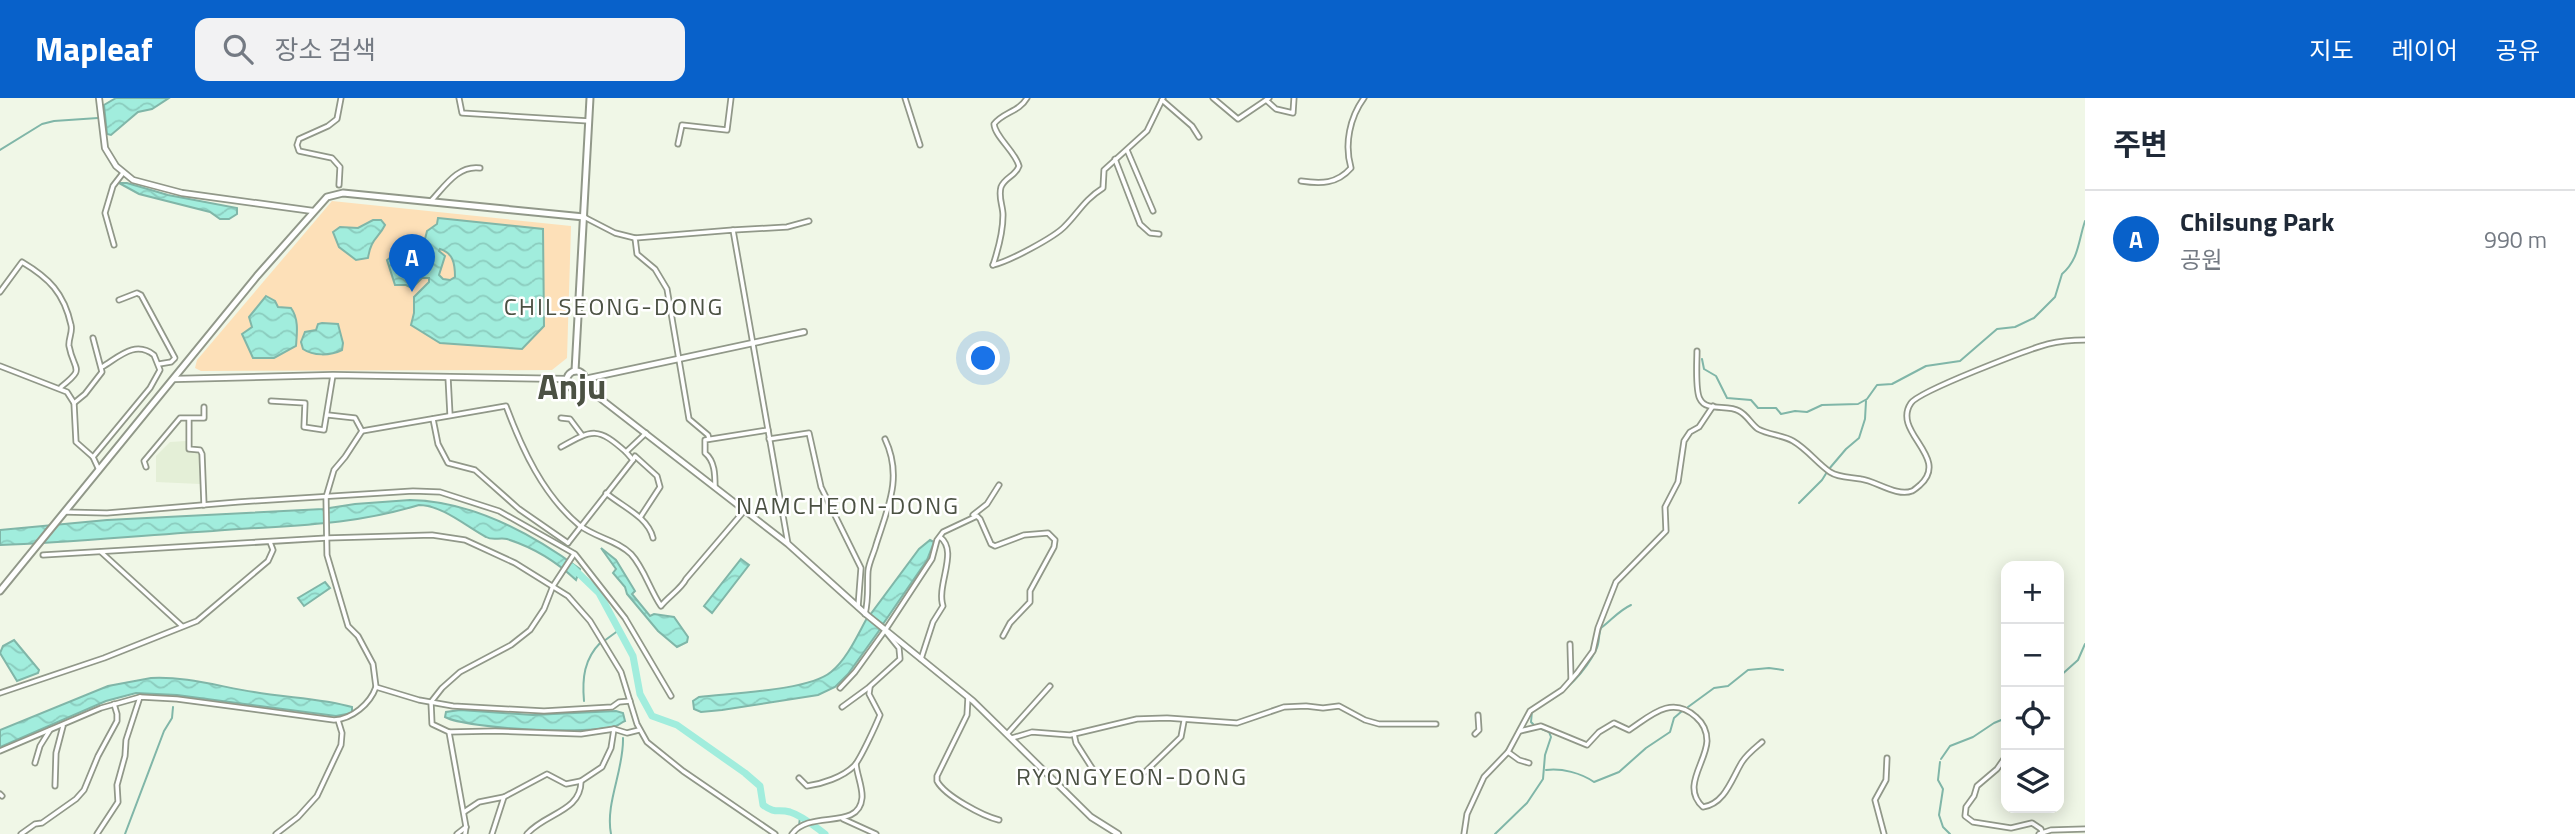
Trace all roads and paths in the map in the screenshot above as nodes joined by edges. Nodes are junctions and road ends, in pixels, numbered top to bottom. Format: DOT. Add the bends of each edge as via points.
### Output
graph roads {
  1 [pos="99,98"];
  2 [pos="341,98"];
  3 [pos="459,98"];
  4 [pos="590,98"];
  5 [pos="731,98"];
  6 [pos="905,98"];
  7 [pos="1027,98"];
  8 [pos="1213,98"];
  9 [pos="1294,98"];
  10 [pos="1364,98"];
  11 [pos="1163,99"];
  12 [pos="1268,99"];
  13 [pos="589,121"];
  14 [pos="1199,137"];
  15 [pos="678,144"];
  16 [pos="920,145"];
  17 [pos="1128,150"];
  18 [pos="1115,159"];
  19 [pos="480,168"];
  20 [pos="123,173"];
  21 [pos="1301,181"];
  22 [pos="339,185"];
  23 [pos="432,201"];
  24 [pos="313,211"];
  25 [pos="1153,211"];
  26 [pos="584,217"];
  27 [pos="809,221"];
  28 [pos="733,230"];
  29 [pos="1159,234"];
  30 [pos="635,238"];
  31 [pos="114,245"];
  32 [pos="0,292"];
  33 [pos="119,300"];
  34 [pos="804,331"];
  35 [pos="93,338"];
  36 [pos="2085,340"];
  37 [pos="752,342"];
  38 [pos="1697,351"];
  39 [pos="679,360"];
  40 [pos="159,364"];
  41 [pos="0,366"];
  42 [pos="102,367"];
  43 [pos="575,371"];
  44 [pos="333,375"];
  45 [pos="448,377"];
  46 [pos="174,379"];
  47 [pos="566,379"];
  48 [pos="584,382"];
  49 [pos="61,387"];
  50 [pos="271,401"];
  51 [pos="74,403"];
  52 [pos="1713,406"];
  53 [pos="204,407"];
  54 [pos="328,415"];
  55 [pos="450,415"];
  56 [pos="189,418"];
  57 [pos="433,418"];
  58 [pos="561,418"];
  59 [pos="768,430"];
  60 [pos="362,431"];
  61 [pos="646,433"];
  62 [pos="582,435"];
  63 [pos="709,439"];
  64 [pos="769,439"];
  65 [pos="885,439"];
  66 [pos="561,447"];
  67 [pos="626,452"];
  68 [pos="93,457"];
  69 [pos="633,460"];
  70 [pos="146,467"];
  71 [pos="99,470"];
  72 [pos="999,485"];
  73 [pos="715,489"];
  74 [pos="606,493"];
  75 [pos="326,498"];
  76 [pos="204,505"];
  77 [pos="744,511"];
  78 [pos="64,512"];
  79 [pos="641,516"];
  80 [pos="971,517"];
  81 [pos="581,526"];
  82 [pos="327,536"];
  83 [pos="940,537"];
  84 [pos="653,538"];
  85 [pos="270,542"];
  86 [pos="788,544"];
  87 [pos="567,546"];
  88 [pos="101,552"];
  89 [pos="574,554"];
  90 [pos="43,555"];
  91 [pos="861,568"];
  92 [pos="868,570"];
  93 [pos="554,584"];
  94 [pos="0,591"];
  95 [pos="858,607"];
  96 [pos="866,615"];
  97 [pos="184,627"];
  98 [pos="885,629"];
  99 [pos="1003,636"];
  100 [pos="1570,644"];
  101 [pos="921,659"];
  102 [pos="1571,681"];
  103 [pos="1050,686"];
  104 [pos="376,687"];
  105 [pos="870,687"];
  106 [pos="840,688"];
  107 [pos="0,693"];
  108 [pos="671,695"];
  109 [pos="140,697"];
  110 [pos="968,697"];
  111 [pos="631,701"];
  112 [pos="430,702"];
  113 [pos="114,704"];
  114 [pos="842,707"];
  115 [pos="1478,715"];
  116 [pos="338,720"];
  117 [pos="1184,721"];
  118 [pos="1436,724"];
  119 [pos="63,726"];
  120 [pos="614,729"];
  121 [pos="50,730"];
  122 [pos="639,730"];
  123 [pos="1520,731"];
  124 [pos="449,732"];
  125 [pos="1074,734"];
  126 [pos="1475,734"];
  127 [pos="1010,736"];
  128 [pos="1762,742"];
  129 [pos="0,751"];
  130 [pos="1508,752"];
  131 [pos="1887,758"];
  132 [pos="35,762"];
  133 [pos="1529,762"];
  134 [pos="2001,763"];
  135 [pos="856,764"];
  136 [pos="1092,768"];
  137 [pos="1145,772"];
  138 [pos="799,778"];
  139 [pos="581,781"];
  140 [pos="55,786"];
  141 [pos="504,797"];
  142 [pos="464,812"];
  143 [pos="841,818"];
  144 [pos="999,820"];
  145 [pos="466,827"];
  146 [pos="2085,829"];
  147 [pos="2040,833"];
  148 [pos="21,834"];
  149 [pos="97,834"];
  150 [pos="276,834"];
  151 [pos="457,834"];
  152 [pos="465,834"];
  153 [pos="492,834"];
  154 [pos="527,834"];
  155 [pos="775,834"];
  156 [pos="792,834"];
  157 [pos="876,834"];
  158 [pos="1118,834"];
  159 [pos="1464,834"];
  160 [pos="1884,834"];
  1 -- 20 [label="main road" via="105,148"];
  2 -- 22 [label="street" via="337,118 299,139 297,145 299,150 332,158 340,167"];
  3 -- 13 [label="street" via="462,113"];
  4 -- 13 [label="main road"];
  5 -- 15 [label="street" via="727,130 682,125"];
  6 -- 16 [label="street"];
  7 -- 18 [label="street" via="1017,111 994,124 1019,166 1002,186 1002,225 993,265 1009,261 1064,228 1103,188 1104,170"];
  8 -- 12 [label="street" via="1238,119"];
  9 -- 12 [label="street" via="1293,113 1276,108"];
  10 -- 21 [label="street" via="1350,124 1351,168 1342,178 1320,184"];
  11 -- 14 [label="street"];
  11 -- 17 [label="street" via="1147,131"];
  13 -- 26 [label="main road"];
  17 -- 18 [label="street"];
  17 -- 25 [label="street"];
  18 -- 29 [label="street" via="1139,224"];
  19 -- 23 [label="street" via="464,169"];
  20 -- 24 [label="main road" via="144,184 182,193"];
  20 -- 31 [label="street" via="113,186 106,213"];
  23 -- 24 [label="main road" via="338,193"];
  23 -- 26 [label="main road"];
  24 -- 46 [label="main road"];
  26 -- 30 [label="street"];
  26 -- 43 [label="main road"];
  27 -- 28 [label="street"];
  28 -- 30 [label="street"];
  28 -- 37 [label="street"];
  30 -- 39 [label="street" via="637,254 656,269 667,289"];
  32 -- 49 [label="street" via="22,262 58,289 72,328 69,344 78,369"];
  33 -- 40 [label="street" via="141,295 175,358"];
  34 -- 37 [label="main road"];
  35 -- 42 [label="street"];
  36 -- 52 [label="street" via="2049,344 2016,355 1913,400 1909,425 1930,465 1927,478 1913,491 1835,475 1793,442 1758,429 1738,410"];
  37 -- 39 [label="main road"];
  37 -- 59 [label="street"];
  38 -- 52 [label="street" via="1700,399"];
  39 -- 48 [label="main road"];
  39 -- 63 [label="street" via="689,419"];
  40 -- 42 [label="street" via="151,352 135,348"];
  40 -- 68 [label="street" via="158,376"];
  41 -- 49 [label="street"];
  42 -- 51 [label="street" via="100,376"];
  43 -- 47 [label="main road"];
  43 -- 48 [label="main road"];
  44 -- 45 [label="main road"];
  44 -- 46 [label="main road"];
  44 -- 54 [label="street"];
  45 -- 47 [label="main road"];
  45 -- 55 [label="street"];
  46 -- 71 [label="main road"];
  47 -- 48 [label="main road" via="573,388"];
  48 -- 61 [label="main road"];
  49 -- 51 [label="street"];
  50 -- 54 [label="street" via="305,403 304,427 324,430"];
  51 -- 68 [label="street" via="76,442"];
  52 -- 102 [label="street" via="1684,441 1678,482 1665,507 1666,531 1616,582 1593,650"];
  53 -- 56 [label="street" via="204,418"];
  54 -- 60 [label="street" via="355,418"];
  55 -- 57 [label="street"];
  55 -- 81 [label="street" via="506,406 524,453 549,491"];
  56 -- 70 [label="street" via="180,418 144,461"];
  56 -- 76 [label="street" via="189,449 202,454"];
  57 -- 60 [label="street"];
  57 -- 87 [label="street" via="448,463 475,470"];
  58 -- 62 [label="street" via="570,419"];
  59 -- 63 [label="street"];
  59 -- 64 [label="street"];
  60 -- 75 [label="street" via="334,470"];
  61 -- 67 [label="street"];
  61 -- 73 [label="main road"];
  62 -- 66 [label="street"];
  62 -- 67 [label="street" via="602,433"];
  63 -- 73 [label="street" via="705,440 705,453 715,473"];
  64 -- 86 [label="street"];
  64 -- 91 [label="street" via="809,433 821,487"];
  65 -- 92 [label="street" via="895,477"];
  67 -- 69 [label="street"];
  68 -- 71 [label="street"];
  69 -- 74 [label="street"];
  69 -- 79 [label="street" via="635,456 657,476 660,486"];
  71 -- 78 [label="main road"];
  72 -- 80 [label="street"];
  73 -- 77 [label="main road"];
  74 -- 79 [label="street"];
  74 -- 81 [label="street"];
  75 -- 76 [label="street"];
  75 -- 82 [label="street"];
  75 -- 87 [label="street" via="440,492 499,511"];
  76 -- 78 [label="street"];
  77 -- 81 [label="street" via="661,606 632,555"];
  77 -- 86 [label="main road"];
  78 -- 94 [label="main road"];
  79 -- 84 [label="street"];
  80 -- 83 [label="street"];
  80 -- 99 [label="street" via="980,519 995,547 1030,533 1048,533 1055,540 1030,591 1030,602"];
  81 -- 87 [label="street"];
  82 -- 85 [label="street"];
  82 -- 93 [label="street" via="432,534 465,540"];
  82 -- 104 [label="street" via="327,555 348,626 373,664"];
  83 -- 98 [label="street" via="932,559"];
  83 -- 101 [label="street" via="949,552 942,580 943,606"];
  85 -- 88 [label="street"];
  85 -- 97 [label="street" via="273,550 268,561"];
  86 -- 95 [label="main road"];
  87 -- 89 [label="street"];
  88 -- 90 [label="street"];
  88 -- 97 [label="street"];
  89 -- 93 [label="street"];
  89 -- 108 [label="street" via="625,618"];
  91 -- 92 [label="street"];
  91 -- 95 [label="street"];
  92 -- 96 [label="street"];
  93 -- 111 [label="street" via="590,621 621,672"];
  93 -- 112 [label="street" via="540,617 524,637 460,672"];
  95 -- 96 [label="main road"];
  96 -- 98 [label="main road"];
  97 -- 107 [label="street"];
  98 -- 101 [label="main road"];
  98 -- 105 [label="street" via="899,648 900,659"];
  98 -- 106 [label="street"];
  100 -- 102 [label="street"];
  101 -- 110 [label="main road"];
  102 -- 123 [label="street" via="1530,711"];
  103 -- 127 [label="street"];
  104 -- 112 [label="street"];
  104 -- 116 [label="street" via="370,700 353,715"];
  105 -- 114 [label="street"];
  105 -- 135 [label="street" via="880,715"];
  109 -- 113 [label="street"];
  109 -- 116 [label="street"];
  109 -- 149 [label="street" via="126,740 118,802"];
  110 -- 127 [label="main road"];
  110 -- 144 [label="street" via="967,715 937,781 946,792"];
  111 -- 112 [label="street" via="612,707 544,711"];
  111 -- 122 [label="street"];
  112 -- 124 [label="street" via="432,724"];
  113 -- 119 [label="street"];
  113 -- 148 [label="street" via="115,725 84,790"];
  115 -- 126 [label="street"];
  116 -- 150 [label="street" via="341,745 317,796"];
  117 -- 118 [label="street" via="1237,723 1284,707 1339,706 1379,724"];
  117 -- 125 [label="street" via="1125,721"];
  117 -- 137 [label="street" via="1181,737"];
  119 -- 121 [label="street"];
  119 -- 140 [label="street"];
  120 -- 122 [label="street" via="626,733"];
  120 -- 124 [label="street" via="581,734"];
  120 -- 139 [label="street" via="602,767"];
  121 -- 129 [label="street"];
  121 -- 132 [label="street"];
  122 -- 155 [label="street" via="661,755"];
  123 -- 128 [label="street" via="1541,726 1587,745 1614,723 1629,730 1651,713 1682,709 1706,731 1704,756 1694,778 1696,797 1703,807 1724,794 1742,761"];
  123 -- 130 [label="street"];
  124 -- 142 [label="street"];
  125 -- 127 [label="street"];
  125 -- 136 [label="street"];
  127 -- 158 [label="main road" via="1091,817"];
  130 -- 133 [label="street"];
  130 -- 159 [label="street" via="1483,777"];
  131 -- 160 [label="street" via="1886,780 1875,800"];
  134 -- 147 [label="street" via="1978,786 1965,816 1972,822 2011,828 2032,823"];
  135 -- 138 [label="street" via="819,784 807,786"];
  135 -- 143 [label="street" via="862,800 852,815"];
  139 -- 141 [label="street" via="566,784 547,774"];
  139 -- 154 [label="street" via="575,802"];
  141 -- 142 [label="street" via="479,802"];
  141 -- 153 [label="street"];
  142 -- 145 [label="street"];
  143 -- 156 [label="street" via="812,820"];
  143 -- 157 [label="street"];
  145 -- 151 [label="street"];
  145 -- 152 [label="street"];
  146 -- 147 [label="street"];
}
